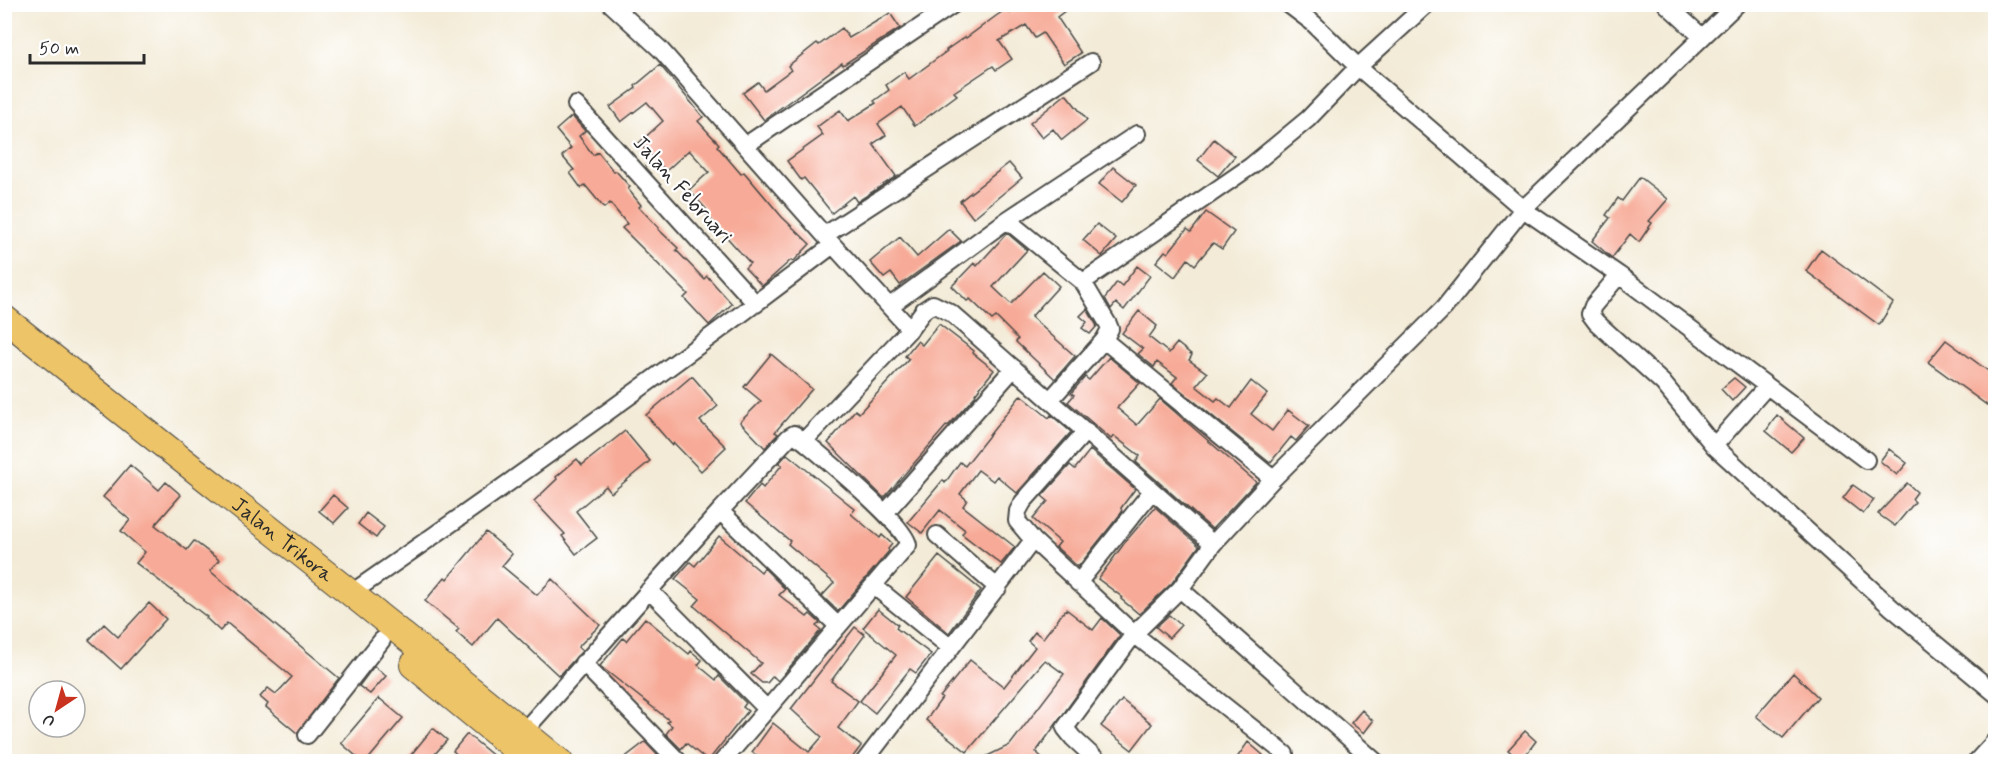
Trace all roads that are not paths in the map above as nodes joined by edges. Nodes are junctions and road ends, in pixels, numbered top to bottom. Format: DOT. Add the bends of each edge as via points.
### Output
graph roads {
  1 [pos="611,4"];
  2 [pos="954,4"];
  3 [pos="1288,4"];
  4 [pos="1427,4"];
  5 [pos="1666,4"];
  6 [pos="1737,4"];
  7 [pos="1702,38"];
  8 [pos="1090,62"];
  9 [pos="1358,67"];
  10 [pos="576,105"];
  11 [pos="1137,134"];
  12 [pos="746,145"];
  13 [pos="1523,209"];
  14 [pos="1007,220"];
  15 [pos="829,240"];
  16 [pos="1619,275"];
  17 [pos="1083,282"];
  18 [pos="756,304"];
  19 [pos="890,306"];
  20 [pos="4,318"];
  21 [pos="910,329"];
  22 [pos="4,338"];
  23 [pos="1104,340"];
  24 [pos="1014,368"];
  25 [pos="1767,386"];
  26 [pos="1050,400"];
  27 [pos="1086,431"];
  28 [pos="804,441"];
  29 [pos="1714,446"];
  30 [pos="1866,460"];
  31 [pos="1273,479"];
  32 [pos="1152,491"];
  33 [pos="720,511"];
  34 [pos="885,513"];
  35 [pos="937,535"];
  36 [pos="1033,540"];
  37 [pos="1213,544"];
  38 [pos="1078,583"];
  39 [pos="998,588"];
  40 [pos="1180,589"];
  41 [pos="650,590"];
  42 [pos="879,590"];
  43 [pos="350,594"];
  44 [pos="838,626"];
  45 [pos="1134,634"];
  46 [pos="382,640"];
  47 [pos="951,648"];
  48 [pos="583,663"];
  49 [pos="1995,694"];
  50 [pos="475,703"];
  51 [pos="766,708"];
  52 [pos="524,731"];
  53 [pos="307,735"];
  54 [pos="1995,740"];
  55 [pos="1285,754"];
  56 [pos="531,762"];
  57 [pos="560,762"];
  58 [pos="679,762"];
  59 [pos="722,762"];
  60 [pos="864,762"];
  61 [pos="1099,762"];
  62 [pos="1376,762"];
  63 [pos="1976,762"];
  1 -- 12 [label="street" via="660,49"];
  2 -- 12 [label="street"];
  3 -- 9 [label="street"];
  4 -- 9 [label="street"];
  5 -- 7 [label="street"];
  6 -- 7 [label="street"];
  7 -- 13 [label="street"];
  8 -- 15 [label="street"];
  9 -- 13 [label="street"];
  9 -- 17 [label="street" via="1308,119 1251,166"];
  10 -- 18 [label="street, Jalan Februari"];
  11 -- 14 [label="street"];
  12 -- 15 [label="street"];
  13 -- 16 [label="street"];
  13 -- 31 [label="street" via="1444,308"];
  14 -- 17 [label="street"];
  14 -- 19 [label="street"];
  15 -- 18 [label="street"];
  15 -- 19 [label="street"];
  16 -- 25 [label="street"];
  16 -- 29 [label="street" via="1590,314 1663,384"];
  17 -- 23 [label="street" via="1110,329"];
  18 -- 43 [label="street"];
  19 -- 21 [label="street"];
  20 -- 43 [label="main road, Jalan Trikora"];
  21 -- 24 [label="street" via="933,304 951,313"];
  21 -- 28 [label="street"];
  22 -- 46 [label="main road, Jalan Trikora"];
  23 -- 26 [label="street"];
  23 -- 31 [label="street"];
  24 -- 26 [label="street"];
  24 -- 34 [label="street"];
  25 -- 29 [label="street"];
  25 -- 30 [label="street"];
  26 -- 27 [label="street"];
  27 -- 32 [label="street"];
  27 -- 36 [label="street" via="1017,511 1017,521"];
  28 -- 33 [label="street" via="794,435 789,437"];
  28 -- 34 [label="street"];
  29 -- 49 [label="street" via="1892,608"];
  31 -- 37 [label="street"];
  32 -- 37 [label="street"];
  32 -- 38 [label="street"];
  33 -- 41 [label="street"];
  33 -- 44 [label="street"];
  34 -- 44 [label="street" via="906,537 908,545"];
  35 -- 39 [label="street"];
  36 -- 38 [label="street"];
  36 -- 39 [label="street"];
  37 -- 40 [label="street"];
  38 -- 45 [label="street"];
  39 -- 47 [label="street"];
  40 -- 45 [label="street"];
  40 -- 62 [label="street"];
  41 -- 48 [label="street"];
  41 -- 51 [label="street"];
  42 -- 47 [label="street"];
  43 -- 50 [label="main road, Jalan Trikora"];
  44 -- 51 [label="street"];
  45 -- 55 [label="street"];
  45 -- 61 [label="street" via="1065,728"];
  46 -- 50 [label="main road, Jalan Trikora"];
  46 -- 53 [label="street"];
  47 -- 60 [label="street"];
  48 -- 52 [label="street"];
  48 -- 58 [label="street"];
  50 -- 52 [label="main road, Jalan Trikora"];
  50 -- 56 [label="main road, Jalan Trikora"];
  51 -- 59 [label="street"];
  52 -- 57 [label="main road, Jalan Trikora"];
  54 -- 63 [label="street"];
}
